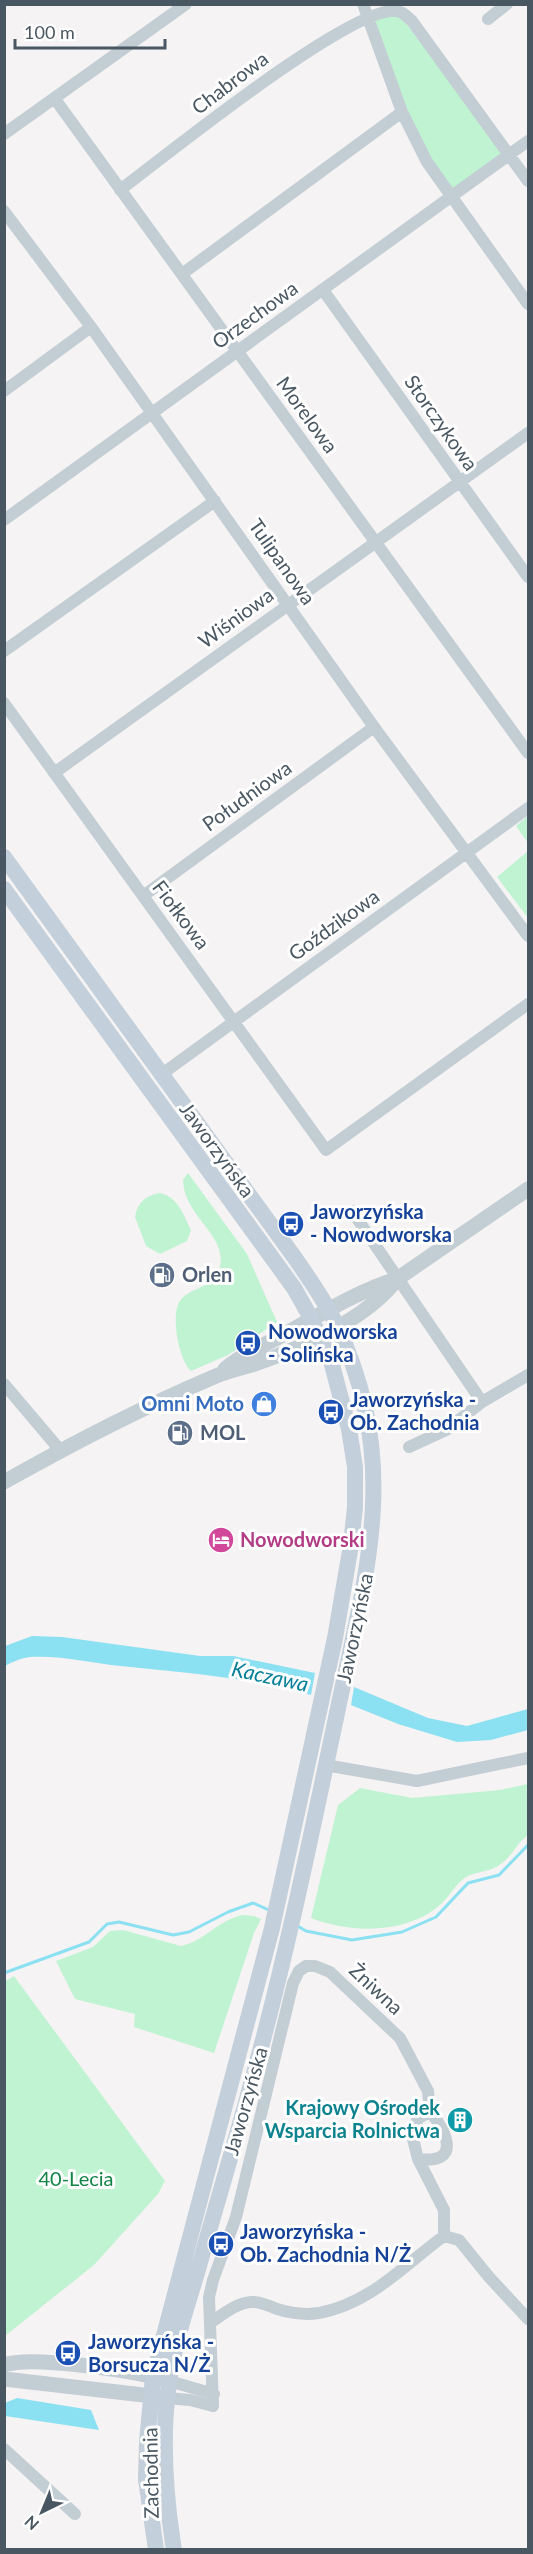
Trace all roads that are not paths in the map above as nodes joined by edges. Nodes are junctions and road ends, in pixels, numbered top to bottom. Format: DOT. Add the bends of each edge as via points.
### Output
graph roads {
  1 [pos="186,4"];
  2 [pos="363,4"];
  3 [pos="507,4"];
  4 [pos="368,17"];
  5 [pos="488,19"];
  6 [pos="55,99"];
  7 [pos="402,112"];
  8 [pos="4,134"];
  9 [pos="528,141"];
  10 [pos="510,155"];
  11 [pos="528,181"];
  12 [pos="120,190"];
  13 [pos="451,196"];
  14 [pos="4,211"];
  15 [pos="182,274"];
  16 [pos="323,290"];
  17 [pos="528,304"];
  18 [pos="91,327"];
  19 [pos="237,353"];
  20 [pos="4,391"];
  21 [pos="153,414"];
  22 [pos="528,433"];
  23 [pos="459,482"];
  24 [pos="215,501"];
  25 [pos="4,520"];
  26 [pos="375,543"];
  27 [pos="528,577"];
  28 [pos="289,605"];
  29 [pos="4,651"];
  30 [pos="4,703"];
  31 [pos="374,727"];
  32 [pos="528,753"];
  33 [pos="54,773"];
  34 [pos="528,808"];
  35 [pos="467,853"];
  36 [pos="4,857"];
  37 [pos="4,889"];
  38 [pos="143,896"];
  39 [pos="528,936"];
  40 [pos="528,1004"];
  41 [pos="234,1020"];
  42 [pos="162,1074"];
  43 [pos="528,1189"];
  44 [pos="352,1211"];
  45 [pos="398,1279"];
  46 [pos="329,1310"];
  47 [pos="312,1318"];
  48 [pos="338,1327"];
  49 [pos="320,1335"];
  50 [pos="218,1375"];
  51 [pos="528,1375"];
  52 [pos="4,1384"];
  53 [pos="482,1402"];
  54 [pos="409,1447"];
  55 [pos="60,1450"];
  56 [pos="4,1482"];
  57 [pos="528,1758"];
  58 [pos="326,1765"];
  59 [pos="430,2111"];
  60 [pos="418,2159"];
  61 [pos="444,2236"];
  62 [pos="528,2319"];
  63 [pos="210,2324"];
  64 [pos="4,2365"];
  65 [pos="4,2379"];
  66 [pos="161,2379"];
  67 [pos="159,2397"];
  68 [pos="213,2400"];
  69 [pos="4,2449"];
  70 [pos="75,2514"];
  71 [pos="156,2550"];
  72 [pos="174,2550"];
  1 -- 6 [label="street"];
  2 -- 4 [label="street"];
  3 -- 5 [label="street"];
  4 -- 7 [label="street"];
  4 -- 10 [label="street, Chabrowa" via="388,11 405,14"];
  4 -- 12 [label="street, Chabrowa" via="306,51"];
  6 -- 8 [label="street"];
  6 -- 12 [label="street, Morelowa"];
  7 -- 13 [label="street" via="427,162"];
  7 -- 15 [label="street"];
  9 -- 10 [label="street, Orzechowa"];
  10 -- 11 [label="street"];
  10 -- 13 [label="street, Orzechowa"];
  12 -- 15 [label="street, Morelowa"];
  13 -- 16 [label="street, Orzechowa"];
  13 -- 17 [label="street"];
  14 -- 18 [label="street, Tulipanowa"];
  15 -- 19 [label="street, Morelowa"];
  16 -- 19 [label="street, Orzechowa"];
  16 -- 23 [label="street, Storczykowa"];
  18 -- 20 [label="street"];
  18 -- 21 [label="street, Tulipanowa"];
  19 -- 21 [label="street, Orzechowa"];
  19 -- 26 [label="street, Morelowa"];
  21 -- 24 [label="street, Tulipanowa"];
  21 -- 25 [label="street, Orzechowa"];
  22 -- 23 [label="street, Wiśniowa"];
  23 -- 26 [label="street, Wiśniowa"];
  23 -- 27 [label="street, Storczykowa"];
  24 -- 28 [label="street, Tulipanowa"];
  24 -- 29 [label="street"];
  26 -- 28 [label="street, Wiśniowa"];
  26 -- 32 [label="street, Morelowa"];
  28 -- 31 [label="street, Tulipanowa"];
  28 -- 33 [label="street, Wiśniowa"];
  30 -- 33 [label="street, Fiołkowa"];
  31 -- 35 [label="street, Tulipanowa"];
  31 -- 38 [label="street, Południowa"];
  33 -- 38 [label="street, Fiołkowa"];
  34 -- 35 [label="street, Goździkowa"];
  35 -- 39 [label="street, Tulipanowa"];
  35 -- 41 [label="street, Goździkowa"];
  36 -- 42 [label="main road, Jaworzyńska"];
  37 -- 47 [label="main road, Jaworzyńska"];
  38 -- 41 [label="street, Fiołkowa"];
  40 -- 41 [label="street, Fiołkowa" via="326,1149"];
  41 -- 42 [label="street, Goździkowa"];
  42 -- 46 [label="main road, Jaworzyńska"];
  43 -- 45 [label="street"];
  44 -- 45 [label="street"];
  45 -- 46 [label="street"];
  45 -- 48 [label="street" via="385,1295"];
  45 -- 53 [label="street"];
  46 -- 47 [label="street"];
  46 -- 48 [label="main road, Jaworzyńska"];
  47 -- 49 [label="main road, Jaworzyńska"];
  47 -- 50 [label="street" via="251,1350"];
  48 -- 49 [label="street"];
  48 -- 58 [label="main road, Jaworzyńska" via="363,1396 375,1473 371,1545"];
  49 -- 50 [label="street"];
  49 -- 66 [label="main road, Jaworzyńska" via="340,1390 355,1467 351,1545 273,1929"];
  50 -- 55 [label="street"];
  51 -- 53 [label="street"];
  52 -- 55 [label="street"];
  53 -- 54 [label="street" via="446,1430"];
  55 -- 56 [label="street"];
  57 -- 58 [label="street" via="417,1780"];
  58 -- 66 [label="main road, Jaworzyńska" via="290,1932 238,2132 175,2351"];
  59 -- 60 [label="street" via="419,2118 411,2131"];
  59 -- 60 [label="street, Żniwna" via="442,2127 447,2150 431,2161"];
  59 -- 63 [label="street, Żniwna" via="428,2091 400,2038 330,1972 315,1966 299,1971 236,2217 213,2280"];
  60 -- 61 [label="street" via="444,2210"];
  61 -- 62 [label="street" via="459,2240"];
  61 -- 63 [label="street" via="362,2298 318,2313 297,2314 252,2301"];
  63 -- 68 [label="street, Żniwna"];
  64 -- 66 [label="street" via="26,2361 124,2371"];
  65 -- 67 [label="street"];
  66 -- 67 [label="main road, Jaworzyńska"];
  66 -- 68 [label="street"];
  67 -- 68 [label="street"];
  67 -- 71 [label="main road, Zachodnia" via="146,2479"];
  67 -- 72 [label="main road, Zachodnia"];
  69 -- 70 [label="street"];
}
